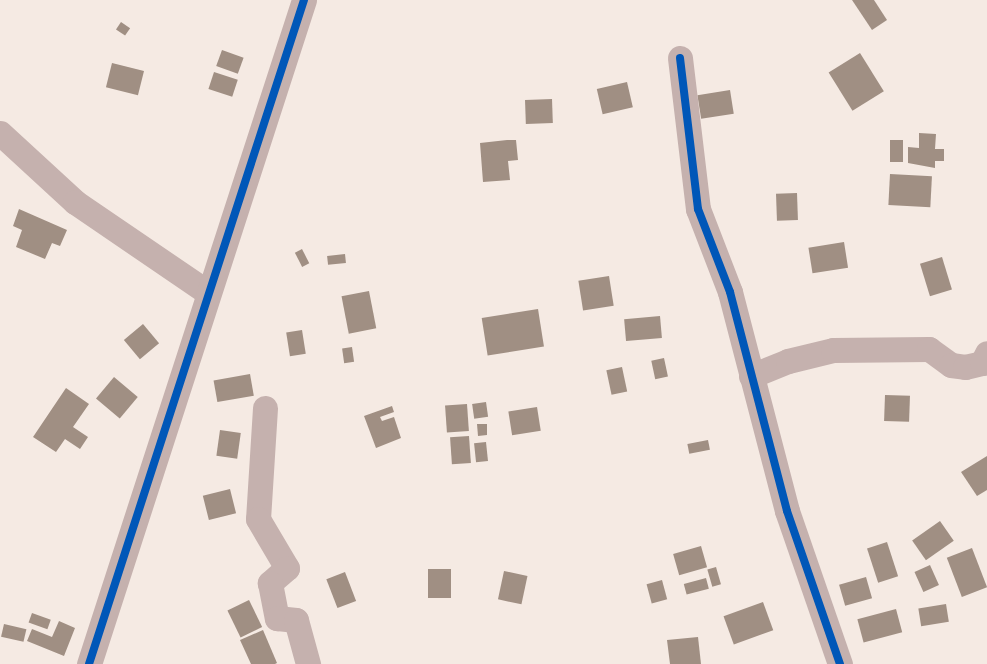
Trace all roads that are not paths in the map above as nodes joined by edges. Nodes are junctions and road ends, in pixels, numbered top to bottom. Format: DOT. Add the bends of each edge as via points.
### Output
graph roads {
  1 [pos="304,0"];
  2 [pos="680,58"];
  3 [pos="0,133"];
  4 [pos="207,292"];
  5 [pos="987,353"];
  6 [pos="751,376"];
  7 [pos="265,408"];
  8 [pos="89,664"];
  9 [pos="308,664"];
  10 [pos="840,664"];
  1 -- 4 [label="street"];
  2 -- 6 [label="street" via="698,209 730,292"];
  3 -- 4 [label="street" via="75,202"];
  4 -- 8 [label="street"];
  5 -- 6 [label="street" via="982,363 965,367 951,365 929,349 833,350 788,361"];
  6 -- 10 [label="street" via="787,511"];
  7 -- 9 [label="street" via="258,519 287,568 270,583 277,618 296,620"];
}
